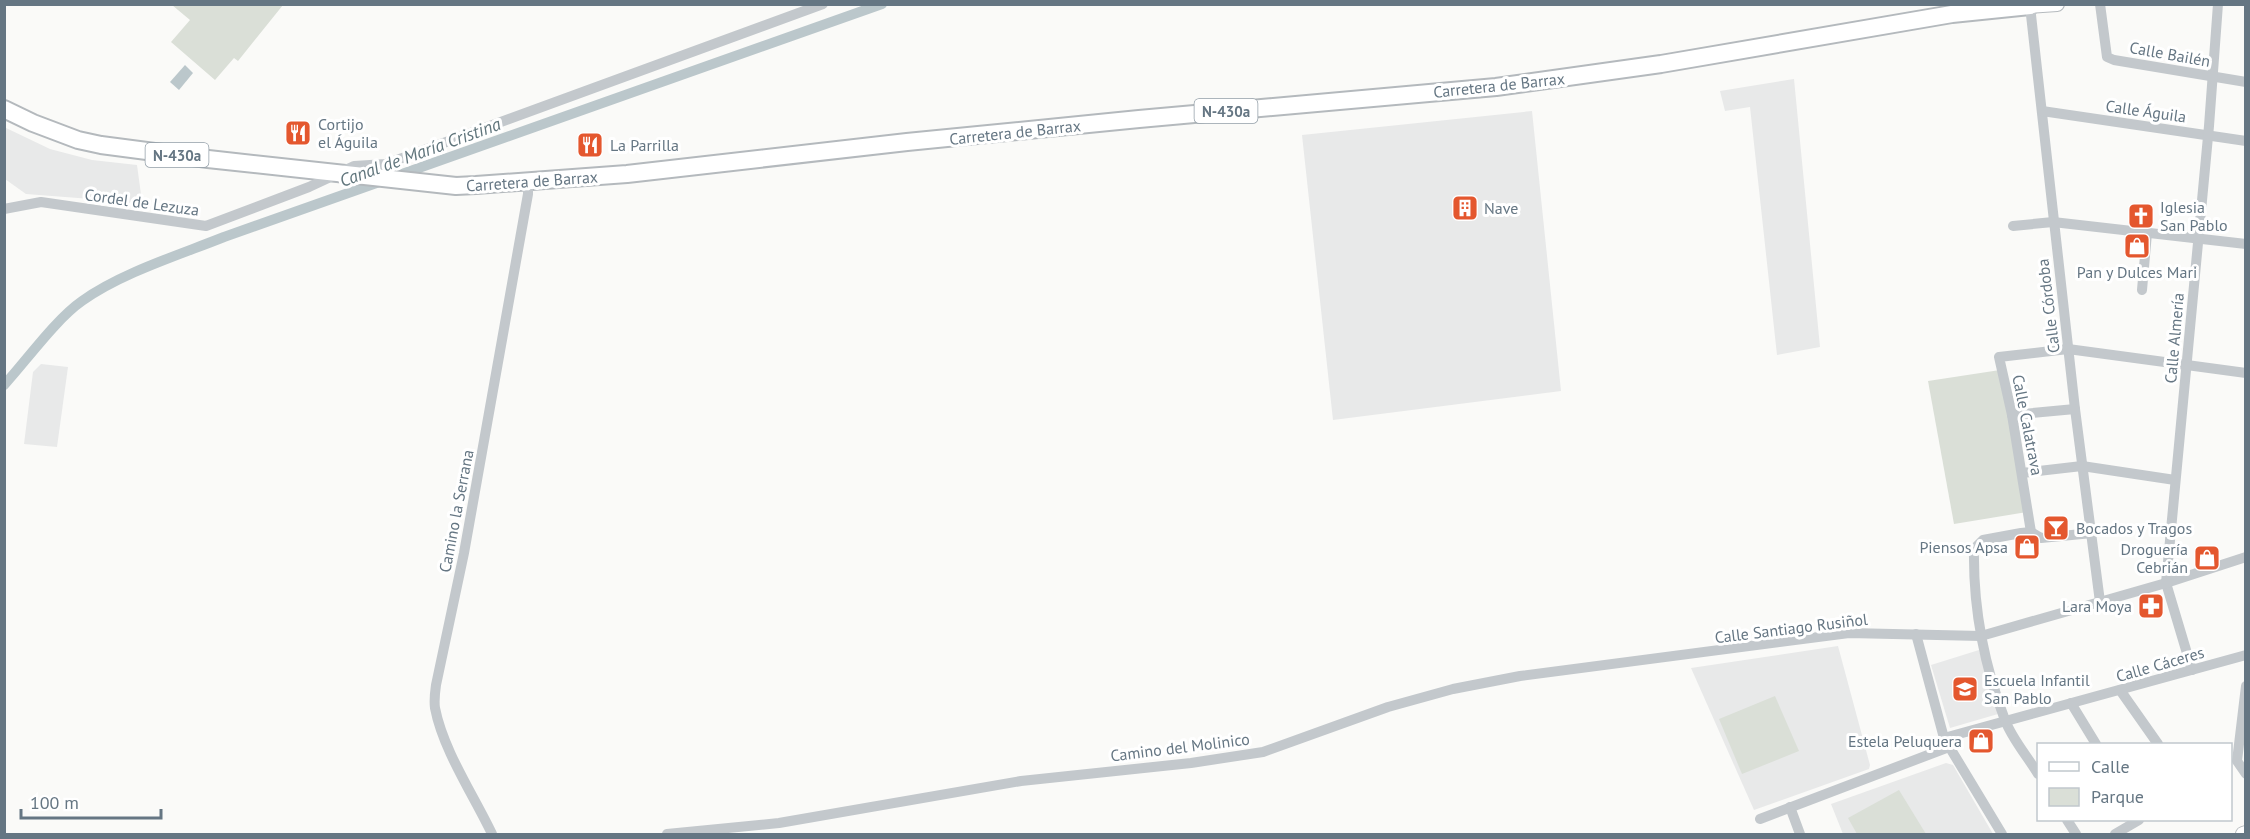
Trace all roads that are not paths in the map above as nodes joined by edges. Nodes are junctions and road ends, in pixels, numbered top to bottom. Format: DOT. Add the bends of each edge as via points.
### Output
graph roads {
  1 [pos="823,4"];
  2 [pos="2057,4"];
  3 [pos="2100,4"];
  4 [pos="2218,4"];
  5 [pos="2030,6"];
  6 [pos="2214,77"];
  7 [pos="2246,82"];
  8 [pos="4,109"];
  9 [pos="2042,111"];
  10 [pos="2208,136"];
  11 [pos="2246,141"];
  12 [pos="336,173"];
  13 [pos="528,183"];
  14 [pos="4,209"];
  15 [pos="2053,222"];
  16 [pos="2013,226"];
  17 [pos="2147,233"];
  18 [pos="2198,239"];
  19 [pos="2246,244"];
  20 [pos="2142,291"];
  21 [pos="2068,349"];
  22 [pos="2186,366"];
  23 [pos="2246,373"];
  24 [pos="2075,409"];
  25 [pos="2012,415"];
  26 [pos="2082,466"];
  27 [pos="2022,473"];
  28 [pos="2175,480"];
  29 [pos="2031,532"];
  30 [pos="2092,533"];
  31 [pos="2246,557"];
  32 [pos="2166,583"];
  33 [pos="2100,602"];
  34 [pos="1916,634"];
  35 [pos="1981,636"];
  36 [pos="2246,655"];
  37 [pos="1688,656"];
  38 [pos="2192,670"];
  39 [pos="2246,686"];
  40 [pos="2121,690"];
  41 [pos="2071,703"];
  42 [pos="2005,721"];
  43 [pos="1946,742"];
  44 [pos="2095,743"];
  45 [pos="2157,743"];
  46 [pos="2238,761"];
  47 [pos="2037,772"];
  48 [pos="2246,774"];
  49 [pos="1790,807"];
  50 [pos="1760,819"];
  51 [pos="2068,821"];
  52 [pos="2136,821"];
  53 [pos="492,834"];
  54 [pos="667,834"];
  55 [pos="1800,834"];
  56 [pos="2002,834"];
  57 [pos="2076,834"];
  58 [pos="2115,834"];
  1 -- 12 [label="street, Cordel de Lezuza" via="386,164 354,166"];
  2 -- 5 [label="main road"];
  3 -- 6 [label="street, Calle Bailén" via="2107,57"];
  4 -- 6 [label="street, Calle Almería"];
  5 -- 9 [label="street, Calle Córdoba"];
  5 -- 13 [label="highway, Carretera de Barrax / N-430a" via="1952,14 1661,64 1496,87 907,142"];
  6 -- 7 [label="street, Calle Bailén"];
  6 -- 10 [label="street, Calle Almería"];
  8 -- 12 [label="highway, Carretera de Barrax / N-430a" via="78,140"];
  9 -- 10 [label="street, Calle Águila"];
  9 -- 15 [label="street, Calle Córdoba"];
  10 -- 11 [label="street, Calle Águila"];
  10 -- 18 [label="street, Calle Almería"];
  12 -- 13 [label="highway, Carretera de Barrax / N-430a" via="456,186"];
  12 -- 14 [label="street, Cordel de Lezuza" via="206,226 41,202"];
  13 -- 53 [label="street, Camino la Serrana" via="464,553 436,685 435,706 446,741"];
  15 -- 16 [label="street"];
  15 -- 17 [label="street"];
  15 -- 21 [label="street, Calle Córdoba"];
  17 -- 18 [label="street"];
  17 -- 20 [label="street"];
  18 -- 19 [label="street"];
  18 -- 22 [label="street, Calle Almería"];
  21 -- 22 [label="street, Calle Calatrava"];
  21 -- 24 [label="street, Calle Córdoba"];
  21 -- 25 [label="street, Calle Calatrava" via="1999,357"];
  22 -- 23 [label="street, Calle Calatrava"];
  22 -- 28 [label="street, Calle Almería"];
  24 -- 25 [label="street"];
  24 -- 26 [label="street, Calle Córdoba"];
  25 -- 27 [label="street, Calle Calatrava"];
  26 -- 27 [label="street"];
  26 -- 28 [label="street"];
  26 -- 30 [label="street, Calle Córdoba"];
  27 -- 29 [label="street, Calle Calatrava"];
  28 -- 32 [label="street, Calle Almería"];
  29 -- 30 [label="street" via="2042,538"];
  29 -- 35 [label="street" via="1983,540 1974,549 1974,593"];
  30 -- 33 [label="street, Calle Córdoba"];
  31 -- 32 [label="street, Calle Santiago Rusiñol"];
  32 -- 33 [label="street, Calle Santiago Rusiñol"];
  32 -- 38 [label="street, Calle Almería"];
  33 -- 35 [label="street, Calle Santiago Rusiñol"];
  34 -- 35 [label="street, Calle Santiago Rusiñol"];
  34 -- 37 [label="street, Calle Santiago Rusiñol" via="1849,633"];
  34 -- 43 [label="street"];
  35 -- 42 [label="street"];
  36 -- 38 [label="street, Calle Cáceres"];
  37 -- 54 [label="street, Camino del Molinico" via="1520,676 1453,689 1388,707 1263,752 1021,781 778,823"];
  38 -- 40 [label="street, Calle Cáceres"];
  39 -- 46 [label="street"];
  40 -- 41 [label="street, Calle Cáceres"];
  40 -- 45 [label="street"];
  41 -- 42 [label="street, Calle Cáceres"];
  41 -- 44 [label="street"];
  42 -- 43 [label="street, Calle Cáceres"];
  42 -- 47 [label="street"];
  43 -- 49 [label="street, Calle Cáceres"];
  43 -- 56 [label="street"];
  46 -- 48 [label="street"];
  49 -- 50 [label="street, Calle Cáceres"];
  49 -- 55 [label="street"];
  51 -- 57 [label="street"];
  52 -- 58 [label="street"];
}
